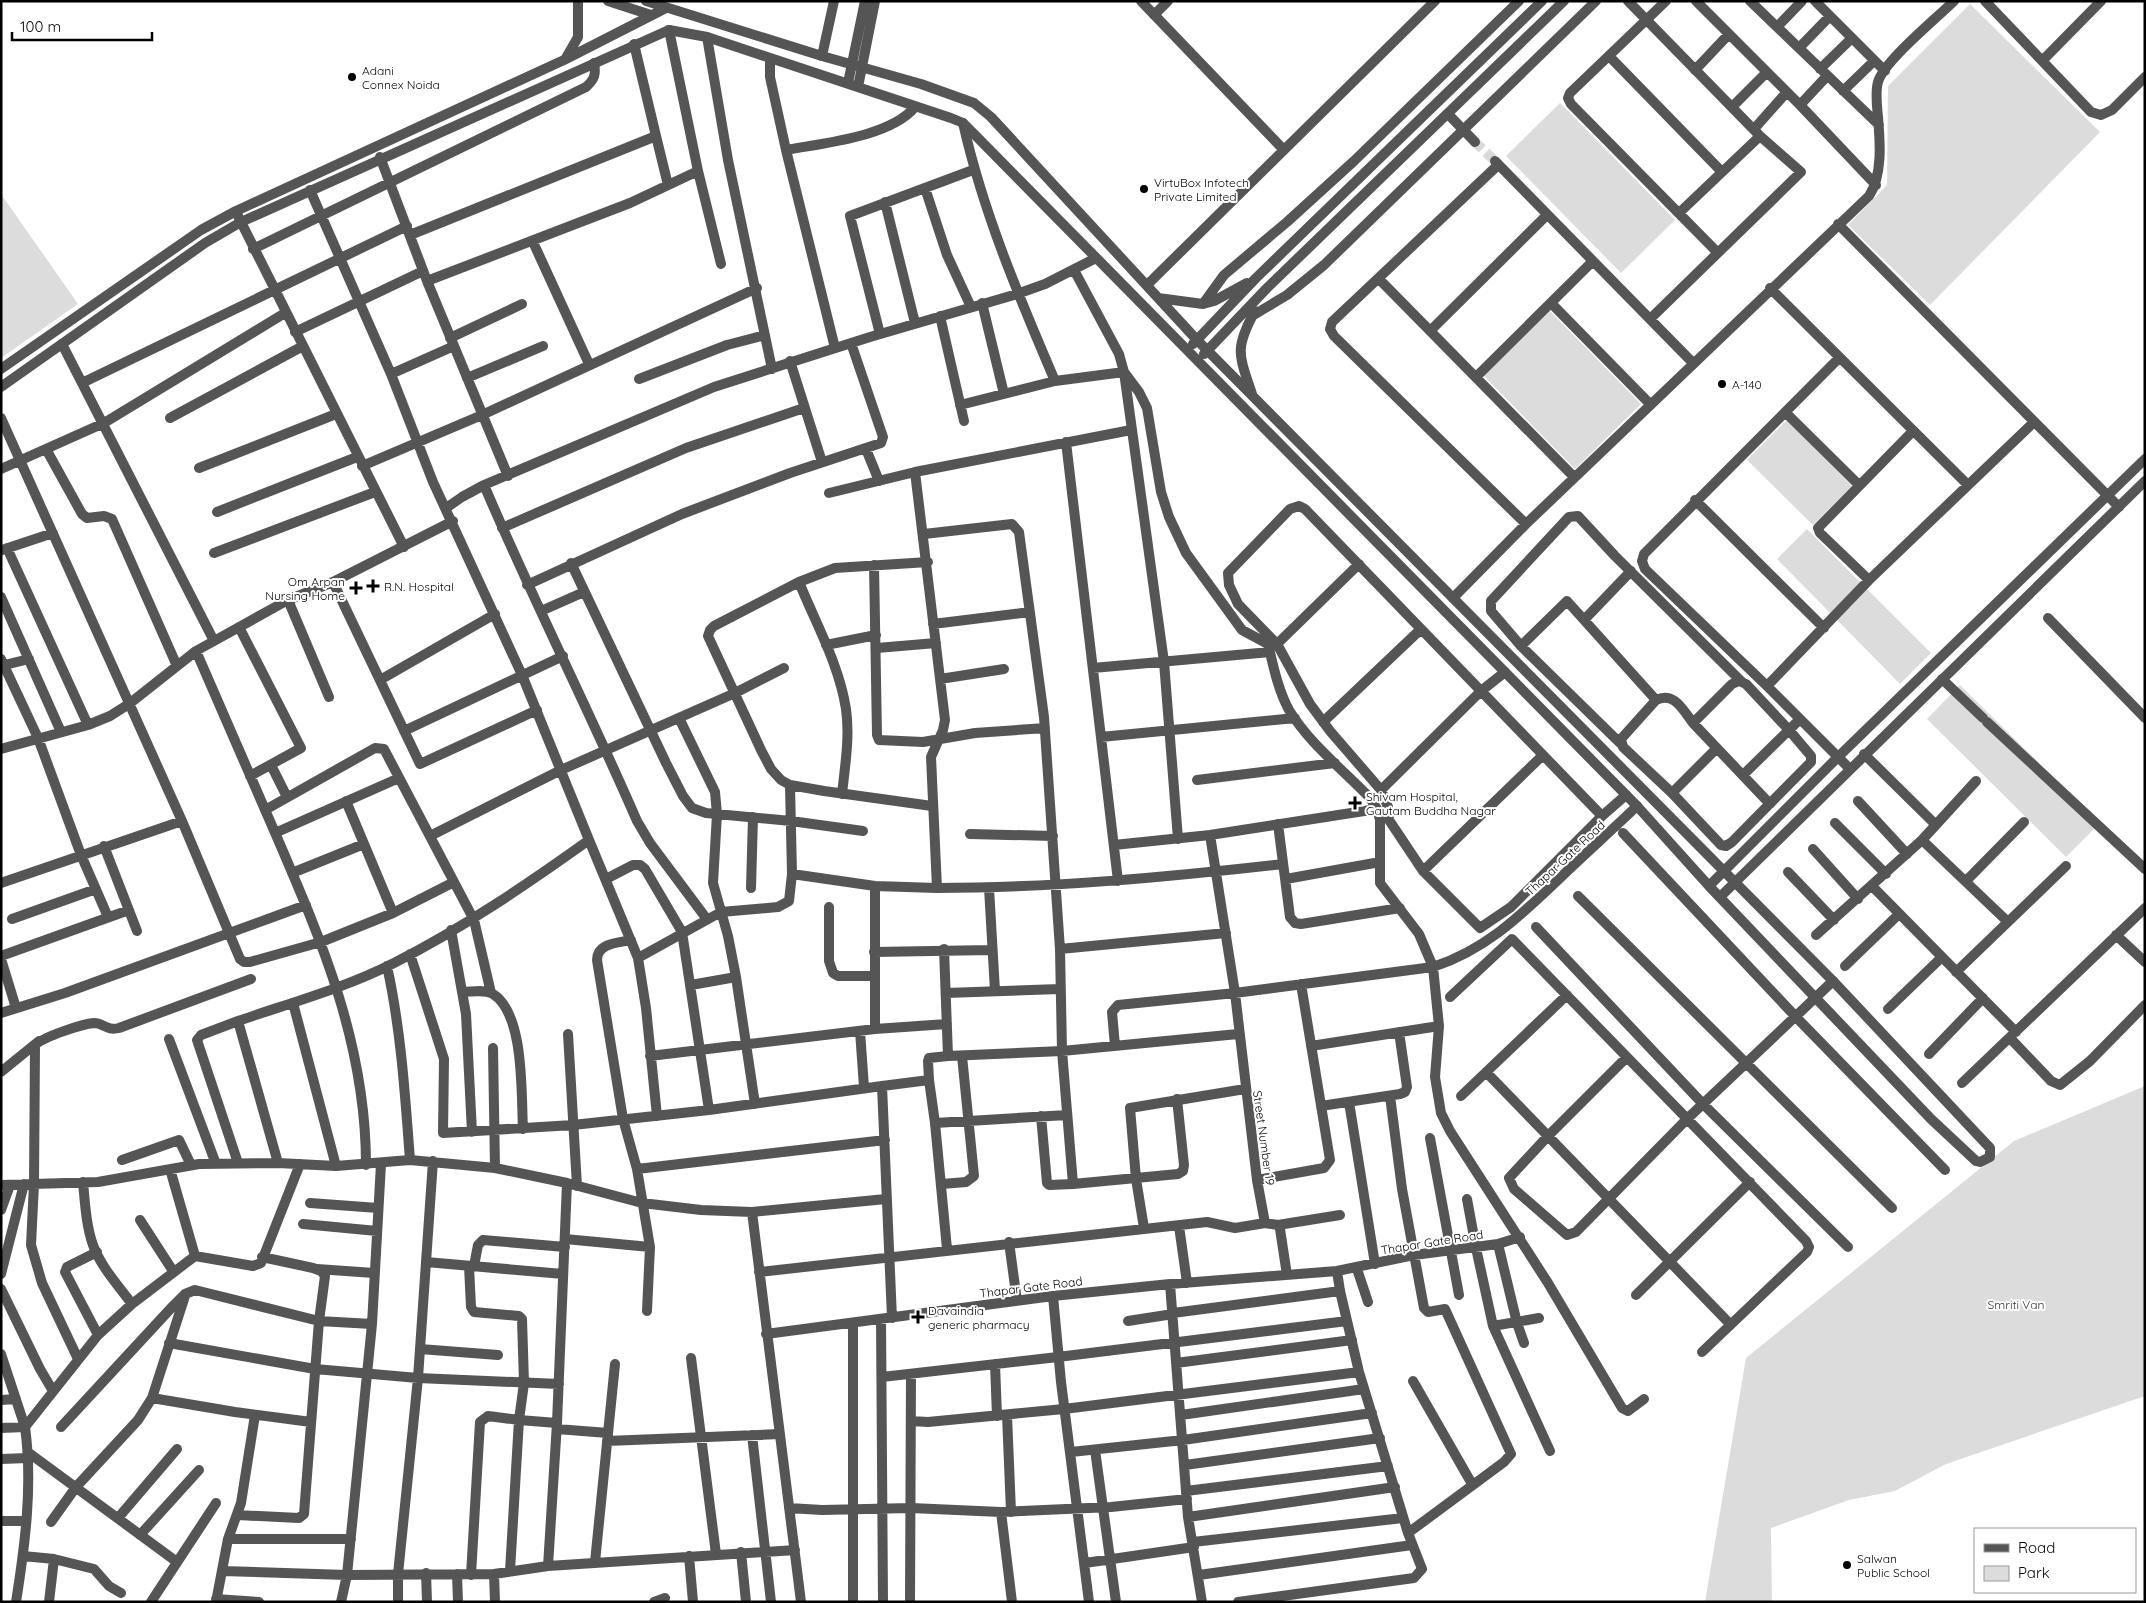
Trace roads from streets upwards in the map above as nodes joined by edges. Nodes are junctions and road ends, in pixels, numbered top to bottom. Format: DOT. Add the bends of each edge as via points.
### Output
graph roads {
  1 [pos="578,1"];
  2 [pos="608,1"];
  3 [pos="646,1"];
  4 [pos="834,1"];
  5 [pos="865,1"];
  6 [pos="875,1"];
  7 [pos="1141,1"];
  8 [pos="1168,1"];
  9 [pos="1435,1"];
  10 [pos="1519,1"];
  11 [pos="1542,1"];
  12 [pos="1564,1"];
  13 [pos="1596,1"];
  14 [pos="1628,1"];
  15 [pos="1666,1"];
  16 [pos="1696,1"];
  17 [pos="1750,1"];
  18 [pos="1802,1"];
  19 [pos="1815,1"];
  20 [pos="1954,1"];
  21 [pos="1985,1"];
  22 [pos="2101,1"];
  23 [pos="666,8"];
  24 [pos="651,15"];
  25 [pos="1154,15"];
  26 [pos="1830,16"];
  27 [pos="1646,20"];
  28 [pos="1777,27"];
  29 [pos="669,30"];
  30 [pos="1729,34"];
  31 [pos="707,37"];
  32 [pos="1852,38"];
  33 [pos="634,44"];
  34 [pos="1799,48"];
  35 [pos="822,56"];
  36 [pos="1609,56"];
  37 [pos="770,59"];
  38 [pos="564,60"];
  39 [pos="2043,60"];
  40 [pos="1874,61"];
  41 [pos="594,63"];
  42 [pos="851,64"];
  43 [pos="862,67"];
  44 [pos="1696,70"];
  45 [pos="1884,71"];
  46 [pos="1767,72"];
  47 [pos="1824,72"];
  48 [pos="2145,77"];
  49 [pos="853,85"];
  50 [pos="1843,91"];
  51 [pos="1787,92"];
  52 [pos="1800,105"];
  53 [pos="915,107"];
  54 [pos="1732,107"];
  55 [pos="1448,114"];
  56 [pos="963,123"];
  57 [pos="1879,125"];
  58 [pos="1464,130"];
  59 [pos="1757,132"];
  60 [pos="656,136"];
  61 [pos="1475,142"];
  62 [pos="1283,149"];
  63 [pos="786,150"];
  64 [pos="380,158"];
  65 [pos="974,170"];
  66 [pos="698,171"];
  67 [pos="1722,172"];
  68 [pos="389,182"];
  69 [pos="668,185"];
  70 [pos="1876,185"];
  71 [pos="924,188"];
  72 [pos="310,190"];
  73 [pos="885,202"];
  74 [pos="236,211"];
  75 [pos="1679,213"];
  76 [pos="321,215"];
  77 [pos="1547,215"];
  78 [pos="241,222"];
  79 [pos="1838,224"];
  80 [pos="408,230"];
  81 [pos="533,242"];
  82 [pos="253,249"];
  83 [pos="1718,253"];
  84 [pos="339,258"];
  85 [pos="1096,258"];
  86 [pos="1593,261"];
  87 [pos="720,264"];
  88 [pos="1074,270"];
  89 [pos="423,271"];
  90 [pos="1256,278"];
  91 [pos="1379,279"];
  92 [pos="427,281"];
  93 [pos="1147,285"];
  94 [pos="757,288"];
  95 [pos="1267,288"];
  96 [pos="1770,288"];
  97 [pos="274,290"];
  98 [pos="1017,294"];
  99 [pos="1158,298"];
  100 [pos="358,301"];
  101 [pos="982,303"];
  102 [pos="1551,303"];
  103 [pos="522,304"];
  104 [pos="1203,304"];
  105 [pos="971,307"];
  106 [pos="285,314"];
  107 [pos="940,316"];
  108 [pos="1252,316"];
  109 [pos="1650,319"];
  110 [pos="915,323"];
  111 [pos="1430,331"];
  112 [pos="295,332"];
  113 [pos="880,334"];
  114 [pos="765,335"];
  115 [pos="1197,340"];
  116 [pos="452,342"];
  117 [pos="851,342"];
  118 [pos="62,344"];
  119 [pos="303,346"];
  120 [pos="543,346"];
  121 [pos="835,348"];
  122 [pos="1187,349"];
  123 [pos="1208,350"];
  124 [pos="1840,358"];
  125 [pos="1198,360"];
  126 [pos="790,361"];
  127 [pos="1693,362"];
  128 [pos="589,364"];
  129 [pos="1,369"];
  130 [pos="772,369"];
  131 [pos="1124,372"];
  132 [pos="391,374"];
  133 [pos="1476,377"];
  134 [pos="467,378"];
  135 [pos="639,379"];
  136 [pos="1055,381"];
  137 [pos="82,383"];
  138 [pos="1,387"];
  139 [pos="1004,394"];
  140 [pos="1253,396"];
  141 [pos="1650,404"];
  142 [pos="960,405"];
  143 [pos="804,408"];
  144 [pos="1785,412"];
  145 [pos="336,414"];
  146 [pos="482,415"];
  147 [pos="1,418"];
  148 [pos="170,418"];
  149 [pos="964,421"];
  150 [pos="2034,422"];
  151 [pos="104,423"];
  152 [pos="1131,430"];
  153 [pos="1913,431"];
  154 [pos="416,441"];
  155 [pos="1066,442"];
  156 [pos="46,449"];
  157 [pos="866,449"];
  158 [pos="21,460"];
  159 [pos="2145,460"];
  160 [pos="360,461"];
  161 [pos="822,462"];
  162 [pos="199,468"];
  163 [pos="1,469"];
  164 [pos="915,472"];
  165 [pos="508,476"];
  166 [pos="1574,477"];
  167 [pos="879,481"];
  168 [pos="2145,481"];
  169 [pos="484,485"];
  170 [pos="1859,485"];
  171 [pos="1968,485"];
  172 [pos="375,492"];
  173 [pos="829,493"];
  174 [pos="2108,496"];
  175 [pos="1696,500"];
  176 [pos="2119,507"];
  177 [pos="446,508"];
  178 [pos="217,512"];
  179 [pos="453,522"];
  180 [pos="1526,524"];
  181 [pos="502,528"];
  182 [pos="53,533"];
  183 [pos="924,534"];
  184 [pos="404,547"];
  185 [pos="4,549"];
  186 [pos="214,553"];
  187 [pos="928,562"];
  188 [pos="571,563"];
  189 [pos="1359,564"];
  190 [pos="874,565"];
  191 [pos="1631,572"];
  192 [pos="1869,580"];
  193 [pos="333,582"];
  194 [pos="799,582"];
  195 [pos="527,585"];
  196 [pos="584,592"];
  197 [pos="1,597"];
  198 [pos="1453,598"];
  199 [pos="288,600"];
  200 [pos="541,611"];
  201 [pos="1030,612"];
  202 [pos="494,614"];
  203 [pos="1470,615"];
  204 [pos="2048,618"];
  205 [pos="1584,620"];
  206 [pos="933,624"];
  207 [pos="1460,626"];
  208 [pos="239,627"];
  209 [pos="1824,628"];
  210 [pos="1421,629"];
  211 [pos="876,636"];
  212 [pos="214,640"];
  213 [pos="936,643"];
  214 [pos="1277,644"];
  215 [pos="826,645"];
  216 [pos="1521,646"];
  217 [pos="877,648"];
  218 [pos="196,651"];
  219 [pos="1270,652"];
  220 [pos="563,656"];
  221 [pos="29,660"];
  222 [pos="1164,662"];
  223 [pos="2,663"];
  224 [pos="177,666"];
  225 [pos="784,668"];
  226 [pos="1093,668"];
  227 [pos="1004,670"];
  228 [pos="1505,672"];
  229 [pos="522,675"];
  230 [pos="940,679"];
  231 [pos="1942,679"];
  232 [pos="380,680"];
  233 [pos="1742,682"];
  234 [pos="1768,686"];
  235 [pos="1482,691"];
  236 [pos="735,693"];
  237 [pos="329,697"];
  238 [pos="1656,700"];
  239 [pos="129,704"];
  240 [pos="537,710"];
  241 [pos="679,718"];
  242 [pos="1296,718"];
  243 [pos="2145,718"];
  244 [pos="1800,719"];
  245 [pos="1323,722"];
  246 [pos="1693,723"];
  247 [pos="88,725"];
  248 [pos="1045,728"];
  249 [pos="650,730"];
  250 [pos="1789,730"];
  251 [pos="404,731"];
  252 [pos="61,732"];
  253 [pos="1169,732"];
  254 [pos="1101,737"];
  255 [pos="38,738"];
  256 [pos="937,741"];
  257 [pos="1620,742"];
  258 [pos="1,748"];
  259 [pos="1717,748"];
  260 [pos="606,750"];
  261 [pos="1864,754"];
  262 [pos="1543,755"];
  263 [pos="1838,757"];
  264 [pos="1336,763"];
  265 [pos="271,765"];
  266 [pos="1849,768"];
  267 [pos="561,770"];
  268 [pos="1742,775"];
  269 [pos="250,776"];
  270 [pos="399,778"];
  271 [pos="1197,780"];
  272 [pos="1976,781"];
  273 [pos="790,785"];
  274 [pos="1381,790"];
  275 [pos="1672,793"];
  276 [pos="842,794"];
  277 [pos="1626,795"];
  278 [pos="287,797"];
  279 [pos="346,801"];
  280 [pos="1858,801"];
  281 [pos="1770,804"];
  282 [pos="932,806"];
  283 [pos="1637,806"];
  284 [pos="1377,809"];
  285 [pos="265,810"];
  286 [pos="717,814"];
  287 [pos="1602,816"];
  288 [pos="753,817"];
  289 [pos="182,821"];
  290 [pos="791,821"];
  291 [pos="1835,822"];
  292 [pos="2024,822"];
  293 [pos="1278,824"];
  294 [pos="1935,824"];
  295 [pos="863,831"];
  296 [pos="275,832"];
  297 [pos="970,834"];
  298 [pos="1623,834"];
  299 [pos="1210,835"];
  300 [pos="430,836"];
  301 [pos="1053,836"];
  302 [pos="1178,839"];
  303 [pos="589,840"];
  304 [pos="1922,840"];
  305 [pos="364,844"];
  306 [pos="1114,844"];
  307 [pos="104,846"];
  308 [pos="1812,849"];
  309 [pos="1907,854"];
  310 [pos="81,855"];
  311 [pos="1380,862"];
  312 [pos="1284,864"];
  313 [pos="2066,866"];
  314 [pos="2145,869"];
  315 [pos="1422,871"];
  316 [pos="1216,872"];
  317 [pos="1724,872"];
  318 [pos="1788,872"];
  319 [pos="292,873"];
  320 [pos="792,874"];
  321 [pos="1886,874"];
  322 [pos="606,879"];
  323 [pos="1286,879"];
  324 [pos="1118,880"];
  325 [pos="1966,881"];
  326 [pos="454,882"];
  327 [pos="1,883"];
  328 [pos="1055,883"];
  329 [pos="1736,883"];
  330 [pos="875,886"];
  331 [pos="1709,886"];
  332 [pos="1872,886"];
  333 [pos="751,888"];
  334 [pos="937,888"];
  335 [pos="989,888"];
  336 [pos="96,890"];
  337 [pos="1578,896"];
  338 [pos="1720,897"];
  339 [pos="1858,899"];
  340 [pos="306,905"];
  341 [pos="828,906"];
  342 [pos="1400,908"];
  343 [pos="2145,908"];
  344 [pos="129,910"];
  345 [pos="721,912"];
  346 [pos="393,913"];
  347 [pos="1899,914"];
  348 [pos="108,917"];
  349 [pos="706,918"];
  350 [pos="12,919"];
  351 [pos="474,920"];
  352 [pos="1834,920"];
  353 [pos="2008,922"];
  354 [pos="1536,927"];
  355 [pos="452,930"];
  356 [pos="137,931"];
  357 [pos="682,932"];
  358 [pos="1226,933"];
  359 [pos="230,934"];
  360 [pos="1816,935"];
  361 [pos="2116,935"];
  362 [pos="631,940"];
  363 [pos="321,942"];
  364 [pos="944,949"];
  365 [pos="991,950"];
  366 [pos="1060,950"];
  367 [pos="874,952"];
  368 [pos="410,954"];
  369 [pos="1942,957"];
  370 [pos="1,958"];
  371 [pos="638,958"];
  372 [pos="2145,962"];
  373 [pos="386,966"];
  374 [pos="1845,966"];
  375 [pos="1433,967"];
  376 [pos="1956,972"];
  377 [pos="874,976"];
  378 [pos="736,977"];
  379 [pos="251,979"];
  380 [pos="1833,981"];
  381 [pos="1301,984"];
  382 [pos="691,985"];
  383 [pos="336,988"];
  384 [pos="1060,989"];
  385 [pos="994,991"];
  386 [pos="463,992"];
  387 [pos="491,993"];
  388 [pos="946,993"];
  389 [pos="1235,993"];
  390 [pos="1567,995"];
  391 [pos="1450,997"];
  392 [pos="1816,998"];
  393 [pos="1983,998"];
  394 [pos="293,1003"];
  395 [pos="2145,1005"];
  396 [pos="16,1008"];
  397 [pos="1888,1009"];
  398 [pos="1,1013"];
  399 [pos="1795,1016"];
  400 [pos="238,1021"];
  401 [pos="947,1024"];
  402 [pos="1439,1026"];
  403 [pos="875,1029"];
  404 [pos="860,1031"];
  405 [pos="1399,1032"];
  406 [pos="568,1034"];
  407 [pos="1238,1034"];
  408 [pos="2013,1035"];
  409 [pos="169,1039"];
  410 [pos="39,1041"];
  411 [pos="748,1044"];
  412 [pos="1116,1046"];
  413 [pos="1311,1046"];
  414 [pos="493,1048"];
  415 [pos="699,1050"];
  416 [pos="1062,1051"];
  417 [pos="1929,1054"];
  418 [pos="650,1056"];
  419 [pos="948,1056"];
  420 [pos="962,1056"];
  421 [pos="1627,1057"];
  422 [pos="1745,1063"];
  423 [pos="1,1072"];
  424 [pos="1486,1072"];
  425 [pos="929,1080"];
  426 [pos="1962,1083"];
  427 [pos="882,1086"];
  428 [pos="864,1087"];
  429 [pos="1245,1089"];
  430 [pos="1390,1096"];
  431 [pos="1461,1096"];
  432 [pos="1176,1099"];
  433 [pos="1349,1102"];
  434 [pos="755,1104"];
  435 [pos="1703,1104"];
  436 [pos="1321,1106"];
  437 [pos="709,1110"];
  438 [pos="1067,1115"];
  439 [pos="657,1116"];
  440 [pos="1041,1116"];
  441 [pos="1688,1118"];
  442 [pos="623,1119"];
  443 [pos="968,1121"];
  444 [pos="935,1123"];
  445 [pos="573,1125"];
  446 [pos="523,1129"];
  447 [pos="494,1131"];
  448 [pos="472,1132"];
  449 [pos="1547,1136"];
  450 [pos="1430,1138"];
  451 [pos="885,1140"];
  452 [pos="122,1160"];
  453 [pos="410,1160"];
  454 [pos="433,1161"];
  455 [pos="238,1163"];
  456 [pos="278,1163"];
  457 [pos="216,1164"];
  458 [pos="300,1164"];
  459 [pos="381,1164"];
  460 [pos="366,1165"];
  461 [pos="191,1166"];
  462 [pos="336,1166"];
  463 [pos="495,1168"];
  464 [pos="170,1169"];
  465 [pos="637,1169"];
  466 [pos="1945,1170"];
  467 [pos="1136,1179"];
  468 [pos="1257,1180"];
  469 [pos="83,1182"];
  470 [pos="1750,1182"];
  471 [pos="29,1184"];
  472 [pos="572,1184"];
  473 [pos="942,1184"];
  474 [pos="1073,1184"];
  475 [pos="6,1185"];
  476 [pos="1608,1198"];
  477 [pos="886,1199"];
  478 [pos="1468,1199"];
  479 [pos="310,1203"];
  480 [pos="642,1203"];
  481 [pos="378,1208"];
  482 [pos="1892,1208"];
  483 [pos="1,1210"];
  484 [pos="752,1212"];
  485 [pos="1340,1215"];
  486 [pos="140,1220"];
  487 [pos="1265,1223"];
  488 [pos="303,1224"];
  489 [pos="1278,1225"];
  490 [pos="1180,1226"];
  491 [pos="1144,1228"];
  492 [pos="377,1231"];
  493 [pos="1520,1237"];
  494 [pos="1009,1242"];
  495 [pos="565,1243"];
  496 [pos="1498,1244"];
  497 [pos="650,1247"];
  498 [pos="1848,1247"];
  499 [pos="1476,1248"];
  500 [pos="947,1249"];
  501 [pos="97,1252"];
  502 [pos="1451,1252"];
  503 [pos="1414,1255"];
  504 [pos="195,1256"];
  505 [pos="262,1257"];
  506 [pos="889,1257"];
  507 [pos="1669,1260"];
  508 [pos="426,1262"];
  509 [pos="1375,1264"];
  510 [pos="472,1266"];
  511 [pos="1357,1268"];
  512 [pos="317,1269"];
  513 [pos="173,1271"];
  514 [pos="759,1272"];
  515 [pos="1338,1272"];
  516 [pos="374,1273"];
  517 [pos="1,1274"];
  518 [pos="563,1274"];
  519 [pos="1287,1275"];
  520 [pos="1187,1283"];
  521 [pos="1170,1284"];
  522 [pos="1,1289"];
  523 [pos="1340,1291"];
  524 [pos="185,1294"];
  525 [pos="1459,1295"];
  526 [pos="1636,1295"];
  527 [pos="1054,1296"];
  528 [pos="1018,1301"];
  529 [pos="1368,1302"];
  530 [pos="132,1304"];
  531 [pos="648,1311"];
  532 [pos="1173,1313"];
  533 [pos="892,1318"];
  534 [pos="1539,1318"];
  535 [pos="881,1319"];
  536 [pos="319,1321"];
  537 [pos="1128,1321"];
  538 [pos="1347,1321"];
  539 [pos="853,1323"];
  540 [pos="1517,1323"];
  541 [pos="372,1324"];
  542 [pos="1730,1324"];
  543 [pos="1493,1326"];
  544 [pos="766,1334"];
  545 [pos="98,1336"];
  546 [pos="1352,1340"];
  547 [pos="1174,1342"];
  548 [pos="168,1343"];
  549 [pos="1524,1343"];
  550 [pos="420,1349"];
  551 [pos="1702,1352"];
  552 [pos="1,1354"];
  553 [pos="498,1355"];
  554 [pos="1058,1357"];
  555 [pos="691,1358"];
  556 [pos="78,1359"];
  557 [pos="1176,1363"];
  558 [pos="615,1364"];
  559 [pos="995,1364"];
  560 [pos="315,1369"];
  561 [pos="1359,1372"];
  562 [pos="4,1374"];
  563 [pos="368,1374"];
  564 [pos="911,1374"];
  565 [pos="882,1377"];
  566 [pos="418,1378"];
  567 [pos="1413,1380"];
  568 [pos="524,1383"];
  569 [pos="559,1384"];
  570 [pos="1364,1389"];
  571 [pos="53,1391"];
  572 [pos="1180,1393"];
  573 [pos="152,1398"];
  574 [pos="16,1399"];
  575 [pos="1644,1399"];
  576 [pos="1,1400"];
  577 [pos="1064,1408"];
  578 [pos="1372,1413"];
  579 [pos="255,1415"];
  580 [pos="1002,1415"];
  581 [pos="1180,1415"];
  582 [pos="519,1420"];
  583 [pos="910,1421"];
  584 [pos="311,1422"];
  585 [pos="61,1426"];
  586 [pos="557,1426"];
  587 [pos="25,1427"];
  588 [pos="1,1428"];
  589 [pos="780,1434"];
  590 [pos="752,1435"];
  591 [pos="607,1437"];
  592 [pos="700,1438"];
  593 [pos="1380,1438"];
  594 [pos="1182,1440"];
  595 [pos="177,1450"];
  596 [pos="1095,1450"];
  597 [pos="1071,1452"];
  598 [pos="1550,1452"];
  599 [pos="28,1455"];
  600 [pos="1,1459"];
  601 [pos="1184,1465"];
  602 [pos="1388,1466"];
  603 [pos="199,1470"];
  604 [pos="1472,1484"];
  605 [pos="76,1487"];
  606 [pos="1395,1487"];
  607 [pos="1187,1495"];
  608 [pos="216,1503"];
  609 [pos="1102,1507"];
  610 [pos="789,1508"];
  611 [pos="882,1508"];
  612 [pos="911,1508"];
  613 [pos="1076,1508"];
  614 [pos="852,1510"];
  615 [pos="1006,1512"];
  616 [pos="238,1515"];
  617 [pos="1188,1517"];
  618 [pos="118,1518"];
  619 [pos="1404,1518"];
  620 [pos="1,1520"];
  621 [pos="25,1520"];
  622 [pos="50,1522"];
  623 [pos="1408,1533"];
  624 [pos="140,1535"];
  625 [pos="228,1539"];
  626 [pos="351,1539"];
  627 [pos="1193,1545"];
  628 [pos="1412,1545"];
  629 [pos="795,1550"];
  630 [pos="764,1551"];
  631 [pos="741,1552"];
  632 [pos="716,1554"];
  633 [pos="23,1556"];
  634 [pos="688,1556"];
  635 [pos="54,1559"];
  636 [pos="1110,1559"];
  637 [pos="178,1562"];
  638 [pos="595,1562"];
  639 [pos="1085,1563"];
  640 [pos="548,1566"];
  641 [pos="510,1570"];
  642 [pos="222,1571"];
  643 [pos="426,1573"];
  644 [pos="398,1574"];
  645 [pos="457,1574"];
  646 [pos="494,1574"];
  647 [pos="1199,1574"];
  648 [pos="347,1575"];
  649 [pos="471,1575"];
  650 [pos="121,1592"];
  651 [pos="216,1600"];
  652 [pos="16,1602"];
  653 [pos="49,1602"];
  654 [pos="152,1602"];
  655 [pos="259,1602"];
  656 [pos="341,1602"];
  657 [pos="398,1602"];
  658 [pos="427,1602"];
  659 [pos="458,1602"];
  660 [pos="495,1602"];
  661 [pos="693,1602"];
  662 [pos="746,1602"];
  663 [pos="771,1602"];
  664 [pos="801,1602"];
  665 [pos="853,1602"];
  666 [pos="883,1602"];
  667 [pos="910,1602"];
  668 [pos="1012,1602"];
  669 [pos="1089,1602"];
  670 [pos="1116,1602"];
  671 [pos="1202,1602"];
  672 [pos="1238,1602"];
  1 -- 38 [label="street" via="578,37"];
  2 -- 24 [label="street"];
  3 -- 23 [label="street"];
  4 -- 35 [label="street"];
  5 -- 42 [label="street"];
  6 -- 43 [label="street"];
  7 -- 25 [label="street"];
  8 -- 25 [label="street"];
  9 -- 62 [label="street"];
  10 -- 104 [label="street" via="1354,161 1224,275"];
  11 -- 90 [label="street"];
  12 -- 55 [label="street"];
  13 -- 58 [label="street"];
  14 -- 27 [label="street"];
  15 -- 27 [label="street"];
  16 -- 30 [label="street"];
  17 -- 28 [label="street"];
  18 -- 28 [label="street"];
  19 -- 26 [label="street"];
  20 -- 45 [label="street"];
  21 -- 39 [label="street"];
  22 -- 39 [label="street"];
  23 -- 24 [label="street"];
  23 -- 35 [label="street"];
  24 -- 38 [label="street"];
  25 -- 62 [label="street"];
  26 -- 32 [label="street"];
  26 -- 34 [label="street"];
  27 -- 36 [label="street"];
  27 -- 44 [label="street"];
  28 -- 34 [label="street"];
  29 -- 31 [label="street"];
  29 -- 33 [label="street"];
  29 -- 66 [label="street"];
  30 -- 44 [label="street"];
  30 -- 46 [label="street"];
  31 -- 37 [label="street"];
  31 -- 94 [label="street" via="728,160"];
  32 -- 40 [label="street"];
  32 -- 47 [label="street"];
  33 -- 41 [label="street"];
  33 -- 60 [label="street"];
  34 -- 47 [label="street"];
  35 -- 42 [label="street"];
  36 -- 67 [label="street"];
  36 -- 75 [label="street" via="1570,92 1568,98"];
  37 -- 49 [label="street"];
  37 -- 63 [label="street" via="770,78"];
  38 -- 74 [label="street"];
  39 -- 48 [label="street" via="2091,112 2101,115 2112,110"];
  40 -- 45 [label="street"];
  40 -- 50 [label="street"];
  41 -- 64 [label="street"];
  41 -- 68 [label="street" via="596,74 586,87"];
  42 -- 43 [label="street"];
  42 -- 49 [label="street"];
  43 -- 49 [label="street"];
  43 -- 93 [label="street" via="974,103"];
  44 -- 54 [label="street"];
  45 -- 57 [label="street" via="1876,93"];
  46 -- 51 [label="street"];
  46 -- 54 [label="street"];
  47 -- 50 [label="street"];
  47 -- 52 [label="street"];
  49 -- 53 [label="street"];
  50 -- 57 [label="street"];
  51 -- 52 [label="street"];
  51 -- 59 [label="street"];
  52 -- 70 [label="street"];
  53 -- 56 [label="street"];
  53 -- 63 [label="street" via="908,116 877,130"];
  54 -- 59 [label="street"];
  55 -- 58 [label="street"];
  55 -- 95 [label="street"];
  56 -- 65 [label="street"];
  56 -- 85 [label="street"];
  57 -- 70 [label="street"];
  58 -- 61 [label="street"];
  58 -- 108 [label="street" via="1324,265"];
  59 -- 67 [label="street"];
  59 -- 83 [label="street" via="1801,172"];
  60 -- 69 [label="street"];
  60 -- 80 [label="street"];
  62 -- 93 [label="street"];
  63 -- 121 [label="street"];
  64 -- 68 [label="street"];
  64 -- 72 [label="street"];
  65 -- 71 [label="street"];
  65 -- 98 [label="street"];
  66 -- 69 [label="street"];
  66 -- 87 [label="street"];
  67 -- 75 [label="street"];
  68 -- 76 [label="street"];
  68 -- 80 [label="street"];
  69 -- 81 [label="street"];
  70 -- 79 [label="street" via="1869,196"];
  71 -- 73 [label="street"];
  71 -- 105 [label="street" via="943,247"];
  72 -- 76 [label="street"];
  72 -- 78 [label="street"];
  73 -- 110 [label="street"];
  73 -- 113 [label="street" via="850,216"];
  74 -- 78 [label="street"];
  74 -- 129 [label="street" via="201,230"];
  75 -- 83 [label="street"];
  76 -- 82 [label="street"];
  76 -- 84 [label="street"];
  77 -- 86 [label="street"];
  77 -- 91 [label="street" via="1496,163"];
  77 -- 111 [label="street"];
  78 -- 82 [label="street"];
  78 -- 118 [label="street" via="205,243"];
  79 -- 96 [label="street"];
  79 -- 150 [label="street"];
  80 -- 84 [label="street"];
  80 -- 89 [label="street"];
  81 -- 92 [label="street"];
  81 -- 128 [label="street"];
  82 -- 97 [label="street"];
  83 -- 109 [label="street"];
  84 -- 97 [label="street"];
  84 -- 100 [label="street"];
  85 -- 88 [label="street"];
  85 -- 122 [label="street"];
  86 -- 102 [label="street"];
  86 -- 109 [label="street"];
  88 -- 98 [label="street"];
  88 -- 131 [label="street" via="1118,354"];
  89 -- 92 [label="street"];
  89 -- 100 [label="street"];
  90 -- 104 [label="street"];
  90 -- 115 [label="street"];
  91 -- 111 [label="street"];
  91 -- 180 [label="street" via="1332,322 1330,329 1334,336"];
  92 -- 116 [label="street"];
  93 -- 99 [label="street"];
  94 -- 114 [label="street"];
  94 -- 128 [label="street"];
  95 -- 108 [label="street"];
  95 -- 123 [label="street"];
  96 -- 124 [label="street"];
  96 -- 127 [label="street"];
  97 -- 106 [label="street"];
  97 -- 137 [label="street"];
  98 -- 101 [label="street"];
  98 -- 136 [label="street"];
  99 -- 104 [label="street"];
  99 -- 115 [label="street"];
  100 -- 112 [label="street"];
  100 -- 132 [label="street"];
  101 -- 105 [label="street"];
  101 -- 139 [label="street"];
  102 -- 133 [label="street"];
  102 -- 141 [label="street"];
  103 -- 116 [label="street"];
  105 -- 107 [label="street"];
  106 -- 112 [label="street"];
  106 -- 151 [label="street"];
  107 -- 110 [label="street"];
  107 -- 142 [label="street"];
  108 -- 140 [label="street" via="1244,330 1239,357"];
  109 -- 127 [label="street"];
  110 -- 113 [label="street"];
  111 -- 133 [label="street"];
  112 -- 119 [label="street"];
  113 -- 117 [label="street"];
  114 -- 130 [label="street"];
  114 -- 135 [label="street" via="728,345"];
  115 -- 122 [label="street"];
  115 -- 123 [label="street"];
  116 -- 132 [label="street"];
  116 -- 134 [label="street"];
  117 -- 121 [label="street"];
  117 -- 157 [label="street" via="883,437 881,443"];
  118 -- 137 [label="street"];
  118 -- 138 [label="street"];
  119 -- 145 [label="street"];
  119 -- 148 [label="street"];
  120 -- 134 [label="street"];
  121 -- 126 [label="street"];
  122 -- 125 [label="street"];
  123 -- 125 [label="street"];
  123 -- 140 [label="street"];
  124 -- 144 [label="street"];
  124 -- 153 [label="street"];
  125 -- 207 [label="street"];
  126 -- 130 [label="street"];
  126 -- 143 [label="street"];
  127 -- 141 [label="street"];
  128 -- 146 [label="street"];
  130 -- 165 [label="street" via="714,387"];
  131 -- 136 [label="street"];
  131 -- 152 [label="street"];
  131 -- 219 [label="street" via="1147,408 1161,492 1168,517 1186,553 1242,630 1263,639"];
  132 -- 154 [label="street"];
  133 -- 166 [label="street"];
  134 -- 146 [label="street"];
  136 -- 139 [label="street"];
  137 -- 151 [label="street"];
  139 -- 142 [label="street"];
  140 -- 198 [label="street"];
  141 -- 166 [label="street"];
  142 -- 149 [label="street"];
  143 -- 161 [label="street"];
  143 -- 181 [label="street" via="686,448"];
  144 -- 170 [label="street"];
  144 -- 175 [label="street"];
  145 -- 160 [label="street"];
  145 -- 162 [label="street"];
  146 -- 154 [label="street"];
  146 -- 165 [label="street"];
  147 -- 158 [label="street"];
  150 -- 171 [label="street"];
  150 -- 174 [label="street"];
  151 -- 156 [label="street"];
  151 -- 212 [label="street"];
  152 -- 155 [label="street"];
  152 -- 222 [label="street"];
  153 -- 170 [label="street"];
  153 -- 171 [label="street"];
  154 -- 160 [label="street"];
  154 -- 177 [label="street"];
  155 -- 164 [label="street"];
  155 -- 226 [label="street"];
  156 -- 158 [label="street"];
  156 -- 224 [label="street" via="82,514 87,518 104,516 112,519"];
  157 -- 161 [label="street"];
  157 -- 167 [label="street"];
  158 -- 163 [label="street"];
  158 -- 182 [label="street"];
  159 -- 174 [label="street"];
  160 -- 172 [label="street"];
  160 -- 178 [label="street"];
  161 -- 188 [label="street" via="682,514"];
  164 -- 167 [label="street"];
  164 -- 183 [label="street"];
  165 -- 169 [label="street"];
  166 -- 180 [label="street"];
  167 -- 173 [label="street"];
  168 -- 176 [label="street"];
  169 -- 177 [label="street"];
  169 -- 181 [label="street"];
  170 -- 192 [label="street" via="1818,528"];
  171 -- 192 [label="street"];
  172 -- 184 [label="street"];
  172 -- 186 [label="street"];
  174 -- 176 [label="street"];
  174 -- 263 [label="street"];
  175 -- 209 [label="street"];
  175 -- 234 [label="street" via="1644,554 1645,569"];
  176 -- 231 [label="street"];
  177 -- 179 [label="street"];
  179 -- 184 [label="street"];
  179 -- 202 [label="street"];
  180 -- 198 [label="street"];
  181 -- 195 [label="street"];
  182 -- 185 [label="street"];
  182 -- 239 [label="street"];
  183 -- 187 [label="street"];
  183 -- 201 [label="street" via="1012,524 1019,532"];
  184 -- 193 [label="street"];
  185 -- 247 [label="street"];
  187 -- 190 [label="street"];
  187 -- 206 [label="street"];
  188 -- 195 [label="street"];
  188 -- 196 [label="street"];
  189 -- 210 [label="street"];
  189 -- 214 [label="street"];
  189 -- 214 [label="street" via="1305,509 1299,506 1290,509 1228,573 1229,586 1238,604"];
  190 -- 194 [label="street" via="835,568"];
  190 -- 211 [label="street"];
  191 -- 205 [label="street"];
  191 -- 216 [label="street" via="1578,516 1568,517 1491,601 1491,611"];
  191 -- 233 [label="street"];
  192 -- 209 [label="street"];
  193 -- 199 [label="street"];
  193 -- 232 [label="street"];
  194 -- 215 [label="street"];
  194 -- 236 [label="street" via="710,630 710,640"];
  195 -- 200 [label="street"];
  196 -- 200 [label="street"];
  196 -- 249 [label="street"];
  197 -- 221 [label="street"];
  198 -- 203 [label="street"];
  199 -- 208 [label="street"];
  199 -- 237 [label="street"];
  200 -- 220 [label="street"];
  201 -- 206 [label="street"];
  201 -- 248 [label="street"];
  202 -- 229 [label="street"];
  202 -- 232 [label="street"];
  203 -- 207 [label="street"];
  203 -- 317 [label="street"];
  204 -- 243 [label="street"];
  205 -- 216 [label="street" via="1567,601"];
  205 -- 238 [label="street"];
  206 -- 213 [label="street"];
  207 -- 228 [label="street"];
  208 -- 212 [label="street"];
  208 -- 265 [label="street" via="301,748"];
  209 -- 234 [label="street"];
  210 -- 235 [label="street"];
  210 -- 245 [label="street"];
  211 -- 215 [label="street"];
  211 -- 217 [label="street"];
  212 -- 218 [label="street"];
  213 -- 217 [label="street"];
  213 -- 230 [label="street"];
  214 -- 245 [label="street"];
  215 -- 276 [label="street" via="838,674 846,710 848,737"];
  216 -- 257 [label="street"];
  217 -- 256 [label="street" via="879,740"];
  218 -- 224 [label="street"];
  218 -- 269 [label="street"];
  219 -- 222 [label="street"];
  219 -- 242 [label="street" via="1279,686"];
  220 -- 229 [label="street"];
  220 -- 260 [label="street"];
  221 -- 223 [label="street"];
  221 -- 252 [label="street"];
  222 -- 226 [label="street"];
  222 -- 253 [label="street"];
  223 -- 255 [label="street"];
  224 -- 239 [label="street"];
  225 -- 236 [label="street"];
  226 -- 254 [label="street"];
  227 -- 230 [label="street"];
  228 -- 235 [label="street"];
  228 -- 277 [label="street"];
  229 -- 240 [label="street"];
  229 -- 251 [label="street"];
  230 -- 256 [label="street" via="945,720"];
  231 -- 261 [label="street"];
  231 -- 314 [label="street"];
  232 -- 251 [label="street"];
  233 -- 246 [label="street" via="1732,684"];
  233 -- 250 [label="street"];
  234 -- 244 [label="street"];
  235 -- 262 [label="street"];
  235 -- 274 [label="street"];
  236 -- 241 [label="street"];
  236 -- 273 [label="street" via="771,769"];
  238 -- 246 [label="street" via="1669,696"];
  238 -- 257 [label="street"];
  239 -- 247 [label="street"];
  239 -- 289 [label="street"];
  240 -- 251 [label="street" via="420,764"];
  240 -- 267 [label="street"];
  241 -- 249 [label="street"];
  241 -- 286 [label="street" via="709,775"];
  242 -- 253 [label="street"];
  242 -- 264 [label="street"];
  244 -- 250 [label="street"];
  244 -- 263 [label="street"];
  245 -- 274 [label="street"];
  246 -- 259 [label="street"];
  247 -- 252 [label="street"];
  248 -- 256 [label="street" via="975,733"];
  248 -- 301 [label="street"];
  249 -- 260 [label="street"];
  249 -- 286 [label="street" via="692,808"];
  250 -- 268 [label="street"];
  250 -- 281 [label="street" via="1811,756 1811,762"];
  252 -- 255 [label="street"];
  253 -- 254 [label="street"];
  253 -- 302 [label="street"];
  254 -- 306 [label="street"];
  255 -- 258 [label="street"];
  255 -- 310 [label="street"];
  256 -- 282 [label="street" via="931,756"];
  257 -- 275 [label="street"];
  259 -- 268 [label="street"];
  259 -- 275 [label="street"];
  260 -- 267 [label="street"];
  260 -- 349 [label="street" via="646,836"];
  261 -- 266 [label="street"];
  261 -- 294 [label="street"];
  262 -- 287 [label="street"];
  262 -- 315 [label="street"];
  263 -- 266 [label="street"];
  263 -- 317 [label="street"];
  264 -- 271 [label="street"];
  264 -- 284 [label="street"];
  265 -- 269 [label="street"];
  265 -- 278 [label="street"];
  266 -- 329 [label="street"];
  267 -- 300 [label="street"];
  267 -- 303 [label="street"];
  268 -- 281 [label="street"];
  269 -- 285 [label="street"];
  270 -- 278 [label="street" via="380,747"];
  270 -- 279 [label="street"];
  270 -- 300 [label="street"];
  272 -- 294 [label="street"];
  273 -- 276 [label="street"];
  273 -- 290 [label="street"];
  274 -- 315 [label="street" via="1389,820"];
  275 -- 281 [label="street" via="1721,845 1726,846"];
  276 -- 282 [label="street"];
  277 -- 283 [label="street"];
  277 -- 287 [label="street"];
  278 -- 285 [label="street"];
  279 -- 296 [label="street"];
  279 -- 305 [label="street"];
  280 -- 309 [label="street"];
  282 -- 334 [label="street"];
  283 -- 331 [label="street"];
  283 -- 375 [label="street, Thapar Gate Road" via="1524,914 1489,939"];
  284 -- 293 [label="street"];
  284 -- 311 [label="street"];
  285 -- 296 [label="street"];
  286 -- 288 [label="street"];
  286 -- 345 [label="street" via="713,884"];
  287 -- 315 [label="street" via="1511,907 1480,928"];
  288 -- 290 [label="street"];
  288 -- 333 [label="street"];
  289 -- 307 [label="street"];
  289 -- 359 [label="street"];
  290 -- 295 [label="street"];
  290 -- 320 [label="street"];
  291 -- 321 [label="street"];
  292 -- 325 [label="street"];
  293 -- 299 [label="street"];
  293 -- 312 [label="street"];
  294 -- 304 [label="street"];
  296 -- 319 [label="street"];
  297 -- 301 [label="street"];
  298 -- 399 [label="street"];
  299 -- 302 [label="street"];
  299 -- 316 [label="street, Street Number 19"];
  300 -- 326 [label="street"];
  301 -- 328 [label="street"];
  302 -- 306 [label="street"];
  303 -- 322 [label="street"];
  303 -- 351 [label="street"];
  304 -- 309 [label="street"];
  304 -- 325 [label="street"];
  305 -- 319 [label="street"];
  305 -- 346 [label="street"];
  306 -- 324 [label="street"];
  307 -- 310 [label="street"];
  307 -- 344 [label="street"];
  308 -- 339 [label="street"];
  309 -- 321 [label="street"];
  310 -- 327 [label="street"];
  310 -- 336 [label="street"];
  311 -- 323 [label="street"];
  311 -- 342 [label="street" via="1380,882"];
  312 -- 316 [label="street"];
  312 -- 323 [label="street"];
  313 -- 353 [label="street"];
  316 -- 324 [label="street"];
  316 -- 358 [label="street, Street Number 19"];
  317 -- 329 [label="street"];
  317 -- 331 [label="street"];
  318 -- 352 [label="street"];
  319 -- 340 [label="street"];
  320 -- 330 [label="street"];
  320 -- 345 [label="street" via="789,901 785,905"];
  321 -- 332 [label="street"];
  322 -- 357 [label="street" via="640,864"];
  322 -- 362 [label="street"];
  323 -- 342 [label="street" via="1290,917 1295,923"];
  324 -- 328 [label="street"];
  325 -- 353 [label="street"];
  326 -- 346 [label="street"];
  326 -- 351 [label="street"];
  328 -- 335 [label="street"];
  328 -- 366 [label="street"];
  329 -- 338 [label="street"];
  329 -- 380 [label="street"];
  330 -- 334 [label="street"];
  330 -- 367 [label="street"];
  331 -- 338 [label="street"];
  332 -- 339 [label="street"];
  332 -- 347 [label="street"];
  334 -- 335 [label="street"];
  335 -- 365 [label="street"];
  336 -- 348 [label="street"];
  336 -- 350 [label="street"];
  337 -- 422 [label="street"];
  338 -- 392 [label="street"];
  339 -- 352 [label="street"];
  340 -- 359 [label="street"];
  340 -- 363 [label="street"];
  341 -- 377 [label="street" via="832,973 838,976"];
  342 -- 375 [label="street" via="1419,934"];
  343 -- 361 [label="street"];
  344 -- 348 [label="street"];
  344 -- 356 [label="street"];
  345 -- 349 [label="street"];
  345 -- 378 [label="street"];
  346 -- 363 [label="street"];
  347 -- 369 [label="street"];
  347 -- 374 [label="street"];
  348 -- 370 [label="street"];
  349 -- 357 [label="street"];
  351 -- 355 [label="street"];
  351 -- 387 [label="street"];
  352 -- 360 [label="street"];
  353 -- 376 [label="street"];
  354 -- 435 [label="street"];
  355 -- 368 [label="street"];
  355 -- 386 [label="street"];
  357 -- 371 [label="street"];
  357 -- 382 [label="street"];
  358 -- 366 [label="street"];
  358 -- 389 [label="street, Street Number 19"];
  359 -- 363 [label="street" via="244,962"];
  359 -- 396 [label="street"];
  361 -- 372 [label="street"];
  361 -- 408 [label="street"];
  362 -- 371 [label="street"];
  362 -- 442 [label="street" via="603,946 597,954"];
  363 -- 383 [label="street"];
  364 -- 365 [label="street"];
  364 -- 367 [label="street"];
  364 -- 388 [label="street"];
  365 -- 385 [label="street"];
  366 -- 384 [label="street"];
  367 -- 377 [label="street"];
  368 -- 373 [label="street"];
  368 -- 448 [label="street" via="444,1059 443,1133"];
  369 -- 376 [label="street"];
  369 -- 397 [label="street"];
  370 -- 396 [label="street"];
  371 -- 418 [label="street"];
  373 -- 383 [label="street"];
  373 -- 453 [label="street" via="401,1043"];
  375 -- 381 [label="street, Thapar Gate Road"];
  375 -- 402 [label="street"];
  376 -- 393 [label="street"];
  377 -- 403 [label="street"];
  378 -- 382 [label="street"];
  378 -- 411 [label="street"];
  379 -- 410 [label="street" via="120,1028 106,1028 93,1023"];
  380 -- 392 [label="street"];
  380 -- 392 [label="street" via="1990,1148 1990,1156 1980,1162 1969,1156"];
  381 -- 389 [label="street, Thapar Gate Road"];
  381 -- 413 [label="street"];
  382 -- 415 [label="street"];
  383 -- 394 [label="street"];
  383 -- 460 [label="street" via="360,1078 366,1124"];
  384 -- 385 [label="street"];
  384 -- 416 [label="street"];
  385 -- 388 [label="street"];
  386 -- 387 [label="street"];
  386 -- 448 [label="street"];
  387 -- 446 [label="street" via="499,999 515,1032"];
  388 -- 401 [label="street"];
  389 -- 407 [label="street, Street Number 19"];
  389 -- 412 [label="street, Thapar Gate Road" via="1118,1005 1112,1012"];
  390 -- 391 [label="street" via="1512,939"];
  390 -- 421 [label="street"];
  390 -- 424 [label="street"];
  392 -- 399 [label="street"];
  393 -- 408 [label="street"];
  393 -- 417 [label="street"];
  394 -- 400 [label="street"];
  394 -- 462 [label="street"];
  395 -- 408 [label="street" via="2090,1061 2060,1085 2051,1081"];
  396 -- 398 [label="street"];
  399 -- 422 [label="street"];
  399 -- 466 [label="street"];
  400 -- 455 [label="street" via="201,1035 197,1040"];
  400 -- 456 [label="street"];
  401 -- 403 [label="street"];
  401 -- 419 [label="street"];
  402 -- 405 [label="street"];
  402 -- 493 [label="street" via="1435,1077 1441,1113"];
  403 -- 404 [label="street"];
  404 -- 411 [label="street"];
  404 -- 428 [label="street"];
  405 -- 413 [label="street"];
  405 -- 430 [label="street" via="1407,1087 1405,1092"];
  406 -- 445 [label="street"];
  407 -- 412 [label="street"];
  407 -- 429 [label="street, Street Number 19"];
  408 -- 426 [label="street"];
  409 -- 457 [label="street"];
  410 -- 423 [label="street"];
  410 -- 471 [label="street" via="36,1045"];
  411 -- 415 [label="street"];
  411 -- 434 [label="street"];
  412 -- 416 [label="street"];
  413 -- 436 [label="street"];
  414 -- 447 [label="street"];
  415 -- 418 [label="street"];
  415 -- 437 [label="street"];
  416 -- 420 [label="street"];
  416 -- 438 [label="street"];
  418 -- 439 [label="street"];
  419 -- 420 [label="street"];
  419 -- 425 [label="street" via="930,1058"];
  420 -- 443 [label="street"];
  421 -- 441 [label="street"];
  421 -- 449 [label="street"];
  422 -- 435 [label="street"];
  422 -- 482 [label="street"];
  424 -- 431 [label="street"];
  424 -- 449 [label="street"];
  425 -- 427 [label="street"];
  425 -- 444 [label="street"];
  427 -- 428 [label="street"];
  427 -- 451 [label="street"];
  428 -- 434 [label="street"];
  429 -- 432 [label="street"];
  429 -- 468 [label="street, Street Number 19"];
  430 -- 433 [label="street"];
  430 -- 503 [label="street"];
  432 -- 467 [label="street" via="1130,1108"];
  432 -- 467 [label="street" via="1183,1171"];
  433 -- 436 [label="street"];
  433 -- 509 [label="street"];
  434 -- 437 [label="street"];
  435 -- 441 [label="street"];
  435 -- 498 [label="street"];
  436 -- 468 [label="street" via="1330,1160 1328,1165"];
  437 -- 439 [label="street"];
  438 -- 440 [label="street"];
  438 -- 474 [label="street"];
  439 -- 442 [label="street"];
  440 -- 443 [label="street"];
  440 -- 474 [label="street" via="1047,1183"];
  441 -- 470 [label="street"];
  441 -- 476 [label="street"];
  442 -- 445 [label="street"];
  442 -- 465 [label="street"];
  443 -- 444 [label="street"];
  443 -- 473 [label="street" via="974,1176 966,1182"];
  444 -- 473 [label="street"];
  445 -- 446 [label="street"];
  445 -- 472 [label="street"];
  446 -- 447 [label="street"];
  447 -- 448 [label="street"];
  447 -- 463 [label="street"];
  449 -- 476 [label="street"];
  449 -- 476 [label="street" via="1512,1173 1509,1178 1514,1189 1567,1236 1576,1232"];
  450 -- 502 [label="street"];
  451 -- 465 [label="street"];
  451 -- 477 [label="street"];
  452 -- 461 [label="street" via="179,1140"];
  453 -- 454 [label="street"];
  453 -- 459 [label="street"];
  454 -- 463 [label="street"];
  454 -- 508 [label="street"];
  455 -- 456 [label="street"];
  455 -- 457 [label="street"];
  456 -- 458 [label="street"];
  457 -- 461 [label="street"];
  458 -- 462 [label="street"];
  458 -- 505 [label="street"];
  459 -- 460 [label="street"];
  459 -- 481 [label="street"];
  460 -- 462 [label="street"];
  461 -- 464 [label="street"];
  463 -- 472 [label="street"];
  464 -- 469 [label="street"];
  464 -- 504 [label="street"];
  465 -- 480 [label="street"];
  467 -- 474 [label="street"];
  467 -- 491 [label="street"];
  468 -- 487 [label="street, Street Number 19"];
  469 -- 471 [label="street"];
  469 -- 501 [label="street" via="87,1224"];
  470 -- 507 [label="street"];
  470 -- 542 [label="street" via="1809,1246 1807,1252"];
  471 -- 475 [label="street"];
  471 -- 517 [label="street"];
  471 -- 556 [label="street" via="31,1245 35,1265"];
  472 -- 480 [label="street"];
  472 -- 495 [label="street"];
  473 -- 500 [label="street"];
  475 -- 483 [label="street"];
  476 -- 507 [label="street"];
  477 -- 484 [label="street"];
  477 -- 506 [label="street"];
  478 -- 499 [label="street"];
  479 -- 481 [label="street"];
  480 -- 484 [label="street"];
  480 -- 497 [label="street"];
  481 -- 492 [label="street"];
  484 -- 514 [label="street"];
  485 -- 489 [label="street"];
  486 -- 513 [label="street"];
  487 -- 489 [label="street"];
  487 -- 490 [label="street" via="1235,1228 1214,1222"];
  488 -- 492 [label="street"];
  489 -- 519 [label="street"];
  490 -- 491 [label="street"];
  490 -- 520 [label="street"];
  491 -- 494 [label="street"];
  492 -- 516 [label="street"];
  493 -- 496 [label="street, Thapar Gate Road"];
  493 -- 575 [label="street" via="1622,1408 1628,1411"];
  494 -- 500 [label="street"];
  494 -- 528 [label="street"];
  495 -- 497 [label="street"];
  495 -- 510 [label="street" via="483,1240 478,1245"];
  495 -- 518 [label="street"];
  496 -- 499 [label="street, Thapar Gate Road"];
  496 -- 540 [label="street"];
  497 -- 531 [label="street"];
  499 -- 502 [label="street, Thapar Gate Road"];
  499 -- 543 [label="street"];
  500 -- 506 [label="street"];
  501 -- 530 [label="street"];
  501 -- 545 [label="street" via="67,1267 65,1272"];
  502 -- 503 [label="street, Thapar Gate Road"];
  502 -- 525 [label="street"];
  503 -- 509 [label="street, Thapar Gate Road"];
  503 -- 604 [label="street" via="1424,1308 1428,1312 1445,1309 1510,1450 1509,1458"];
  504 -- 505 [label="street" via="253,1266 261,1263"];
  504 -- 513 [label="street"];
  505 -- 512 [label="street"];
  506 -- 514 [label="street"];
  506 -- 533 [label="street"];
  507 -- 526 [label="street"];
  507 -- 542 [label="street"];
  508 -- 510 [label="street"];
  508 -- 550 [label="street"];
  509 -- 511 [label="street, Thapar Gate Road"];
  510 -- 518 [label="street"];
  510 -- 568 [label="street" via="471,1307 474,1312 519,1316 522,1319"];
  511 -- 515 [label="street, Thapar Gate Road"];
  511 -- 529 [label="street"];
  512 -- 516 [label="street"];
  512 -- 536 [label="street" via="325,1276"];
  513 -- 530 [label="street"];
  514 -- 544 [label="street"];
  515 -- 519 [label="street, Thapar Gate Road"];
  515 -- 523 [label="street"];
  516 -- 541 [label="street"];
  518 -- 569 [label="street"];
  519 -- 520 [label="street, Thapar Gate Road"];
  520 -- 521 [label="street, Thapar Gate Road"];
  521 -- 527 [label="street, Thapar Gate Road"];
  521 -- 532 [label="street"];
  522 -- 571 [label="street"];
  523 -- 532 [label="street"];
  523 -- 538 [label="street"];
  524 -- 536 [label="street" via="202,1291"];
  524 -- 548 [label="street"];
  524 -- 585 [label="street"];
  527 -- 528 [label="street, Thapar Gate Road"];
  527 -- 554 [label="street"];
  528 -- 533 [label="street, Thapar Gate Road"];
  530 -- 545 [label="street"];
  532 -- 537 [label="street"];
  532 -- 547 [label="street"];
  533 -- 535 [label="street, Thapar Gate Road"];
  534 -- 540 [label="street"];
  535 -- 539 [label="street, Thapar Gate Road"];
  535 -- 565 [label="street"];
  536 -- 541 [label="street"];
  536 -- 560 [label="street"];
  538 -- 546 [label="street"];
  538 -- 547 [label="street"];
  539 -- 544 [label="street, Thapar Gate Road"];
  539 -- 614 [label="street"];
  540 -- 543 [label="street"];
  540 -- 549 [label="street"];
  541 -- 563 [label="street"];
  542 -- 551 [label="street"];
  543 -- 598 [label="street"];
  544 -- 589 [label="street"];
  545 -- 556 [label="street"];
  546 -- 557 [label="street"];
  546 -- 561 [label="street"];
  547 -- 554 [label="street"];
  547 -- 557 [label="street"];
  548 -- 560 [label="street"];
  548 -- 573 [label="street"];
  550 -- 553 [label="street"];
  550 -- 566 [label="street"];
  552 -- 562 [label="street"];
  554 -- 559 [label="street"];
  554 -- 577 [label="street"];
  555 -- 592 [label="street"];
  556 -- 571 [label="street"];
  557 -- 572 [label="street"];
  558 -- 591 [label="street"];
  559 -- 564 [label="street"];
  559 -- 580 [label="street"];
  560 -- 563 [label="street"];
  560 -- 584 [label="street"];
  561 -- 570 [label="street"];
  561 -- 572 [label="street"];
  562 -- 574 [label="street"];
  563 -- 566 [label="street"];
  563 -- 626 [label="street"];
  564 -- 565 [label="street"];
  564 -- 583 [label="street"];
  565 -- 611 [label="street"];
  566 -- 568 [label="street"];
  566 -- 644 [label="street"];
  567 -- 604 [label="street"];
  568 -- 569 [label="street"];
  568 -- 582 [label="street"];
  569 -- 586 [label="street"];
  570 -- 578 [label="street"];
  570 -- 581 [label="street"];
  571 -- 587 [label="street"];
  572 -- 577 [label="street"];
  572 -- 581 [label="street"];
  573 -- 579 [label="street"];
  573 -- 605 [label="street" via="138,1420"];
  574 -- 576 [label="street"];
  574 -- 587 [label="street"];
  577 -- 580 [label="street"];
  577 -- 597 [label="street"];
  578 -- 593 [label="street"];
  578 -- 594 [label="street"];
  579 -- 584 [label="street"];
  579 -- 616 [label="street"];
  580 -- 583 [label="street"];
  580 -- 615 [label="street"];
  581 -- 594 [label="street"];
  582 -- 586 [label="street"];
  582 -- 641 [label="street"];
  582 -- 649 [label="street" via="488,1416 480,1422"];
  583 -- 612 [label="street"];
  584 -- 616 [label="street" via="304,1514"];
  586 -- 591 [label="street"];
  586 -- 640 [label="street"];
  587 -- 588 [label="street"];
  587 -- 599 [label="street"];
  589 -- 590 [label="street"];
  589 -- 610 [label="street"];
  590 -- 592 [label="street"];
  590 -- 630 [label="street"];
  591 -- 592 [label="street"];
  591 -- 638 [label="street"];
  592 -- 632 [label="street"];
  593 -- 601 [label="street"];
  593 -- 602 [label="street"];
  594 -- 596 [label="street"];
  594 -- 601 [label="street"];
  595 -- 618 [label="street"];
  596 -- 597 [label="street"];
  596 -- 609 [label="street"];
  597 -- 613 [label="street"];
  599 -- 600 [label="street"];
  599 -- 605 [label="street"];
  599 -- 621 [label="street"];
  601 -- 607 [label="street"];
  602 -- 606 [label="street"];
  602 -- 607 [label="street"];
  603 -- 624 [label="street"];
  604 -- 623 [label="street"];
  605 -- 618 [label="street"];
  605 -- 622 [label="street"];
  606 -- 617 [label="street"];
  606 -- 619 [label="street"];
  607 -- 609 [label="street"];
  607 -- 617 [label="street"];
  608 -- 637 [label="street"];
  609 -- 613 [label="street"];
  609 -- 636 [label="street"];
  610 -- 614 [label="street"];
  610 -- 629 [label="street"];
  611 -- 612 [label="street"];
  611 -- 614 [label="street"];
  611 -- 666 [label="street"];
  612 -- 615 [label="street"];
  612 -- 667 [label="street"];
  613 -- 615 [label="street"];
  613 -- 639 [label="street"];
  614 -- 665 [label="street"];
  615 -- 668 [label="street"];
  616 -- 625 [label="street"];
  617 -- 627 [label="street"];
  618 -- 624 [label="street"];
  619 -- 623 [label="street"];
  619 -- 627 [label="street"];
  620 -- 621 [label="street"];
  621 -- 633 [label="street"];
  623 -- 628 [label="street"];
  624 -- 637 [label="street"];
  625 -- 626 [label="street"];
  625 -- 642 [label="street"];
  626 -- 648 [label="street"];
  627 -- 636 [label="street"];
  627 -- 647 [label="street"];
  628 -- 647 [label="street"];
  628 -- 672 [label="street" via="1422,1569 1414,1578"];
  629 -- 630 [label="street"];
  629 -- 664 [label="street"];
  630 -- 631 [label="street"];
  630 -- 663 [label="street"];
  631 -- 632 [label="street"];
  631 -- 662 [label="street"];
  632 -- 634 [label="street"];
  633 -- 635 [label="street"];
  633 -- 652 [label="street"];
  634 -- 638 [label="street"];
  634 -- 661 [label="street"];
  635 -- 650 [label="street" via="94,1569 108,1586"];
  635 -- 653 [label="street"];
  636 -- 639 [label="street"];
  636 -- 670 [label="street"];
  637 -- 654 [label="street"];
  638 -- 640 [label="street"];
  639 -- 669 [label="street"];
  640 -- 641 [label="street"];
  641 -- 646 [label="street"];
  642 -- 648 [label="street"];
  642 -- 651 [label="street"];
  643 -- 644 [label="street"];
  643 -- 645 [label="street"];
  643 -- 658 [label="street"];
  644 -- 648 [label="street"];
  644 -- 657 [label="street"];
  645 -- 649 [label="street"];
  645 -- 659 [label="street"];
  646 -- 649 [label="street"];
  646 -- 660 [label="street"];
  647 -- 671 [label="street"];
  648 -- 656 [label="street"];
  651 -- 655 [label="street"];
}
